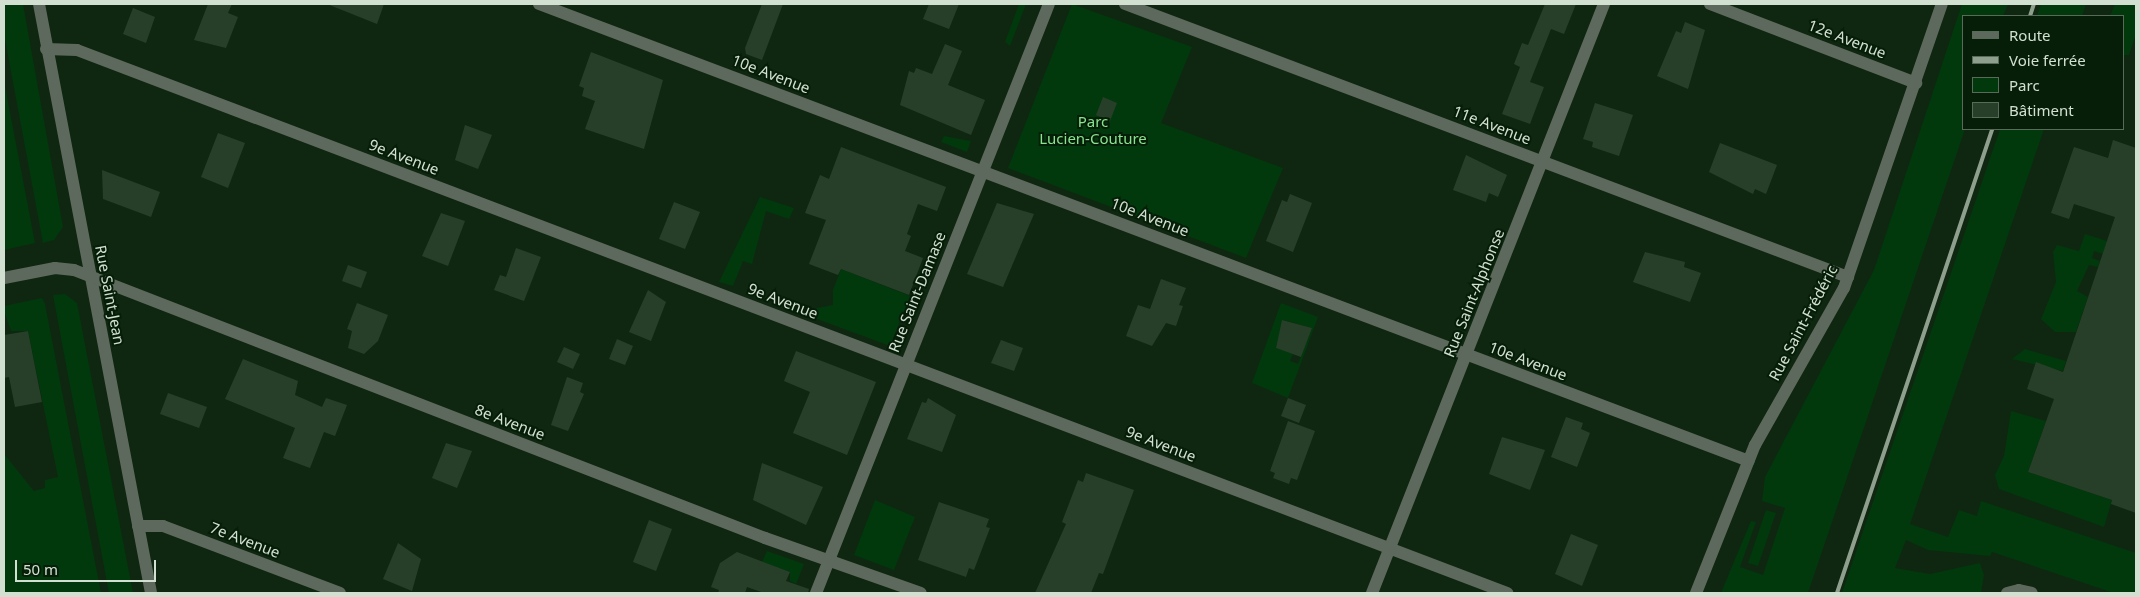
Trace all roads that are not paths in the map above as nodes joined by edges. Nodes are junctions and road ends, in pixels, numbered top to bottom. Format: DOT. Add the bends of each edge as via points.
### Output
graph roads {
  1 [pos="39,4"];
  2 [pos="539,4"];
  3 [pos="1049,4"];
  4 [pos="1125,4"];
  5 [pos="1604,4"];
  6 [pos="1710,4"];
  7 [pos="1942,4"];
  8 [pos="46,49"];
  9 [pos="1916,83"];
  10 [pos="1543,162"];
  11 [pos="984,172"];
  12 [pos="90,276"];
  13 [pos="1848,277"];
  14 [pos="4,278"];
  15 [pos="1467,355"];
  16 [pos="906,365"];
  17 [pos="1749,461"];
  18 [pos="138,526"];
  19 [pos="1389,548"];
  20 [pos="829,560"];
  21 [pos="2008,592"];
  22 [pos="151,593"];
  23 [pos="340,593"];
  24 [pos="816,593"];
  25 [pos="921,593"];
  26 [pos="1372,593"];
  27 [pos="1506,593"];
  28 [pos="1696,593"];
  29 [pos="2032,593"];
  1 -- 8 [label="street, Rue Saint-Jean"];
  2 -- 11 [label="street, 10e Avenue"];
  3 -- 11 [label="street, Rue Saint-Damase"];
  4 -- 10 [label="street, 11e Avenue"];
  5 -- 10 [label="street, Rue Saint-Alphonse"];
  6 -- 9 [label="street, 12e Avenue"];
  7 -- 9 [label="street, Rue Saint-Frédéric"];
  8 -- 12 [label="street, Rue Saint-Jean"];
  8 -- 16 [label="street, 9e Avenue" via="78,50"];
  9 -- 13 [label="street, Rue Saint-Frédéric"];
  10 -- 13 [label="street, 11e Avenue"];
  10 -- 15 [label="street, Rue Saint-Alphonse"];
  11 -- 15 [label="street, 10e Avenue"];
  11 -- 16 [label="street, Rue Saint-Damase"];
  12 -- 14 [label="street, 8e Avenue" via="55,268"];
  12 -- 18 [label="street, Rue Saint-Jean"];
  12 -- 20 [label="street, 8e Avenue"];
  13 -- 17 [label="street, Rue Saint-Frédéric"];
  15 -- 17 [label="street, 10e Avenue"];
  15 -- 19 [label="street, Rue Saint-Alphonse"];
  16 -- 19 [label="street, 9e Avenue"];
  16 -- 20 [label="street, Rue Saint-Damase"];
  17 -- 28 [label="street, Rue Saint-Frédéric"];
  18 -- 22 [label="street, Rue Saint-Jean"];
  18 -- 23 [label="street, 7e Avenue" via="163,526"];
  19 -- 26 [label="street, Rue Saint-Alphonse"];
  19 -- 27 [label="street, 9e Avenue"];
  20 -- 24 [label="street, Rue Saint-Damase"];
  20 -- 25 [label="street, 8e Avenue"];
  21 -- 29 [label="street"];
}
